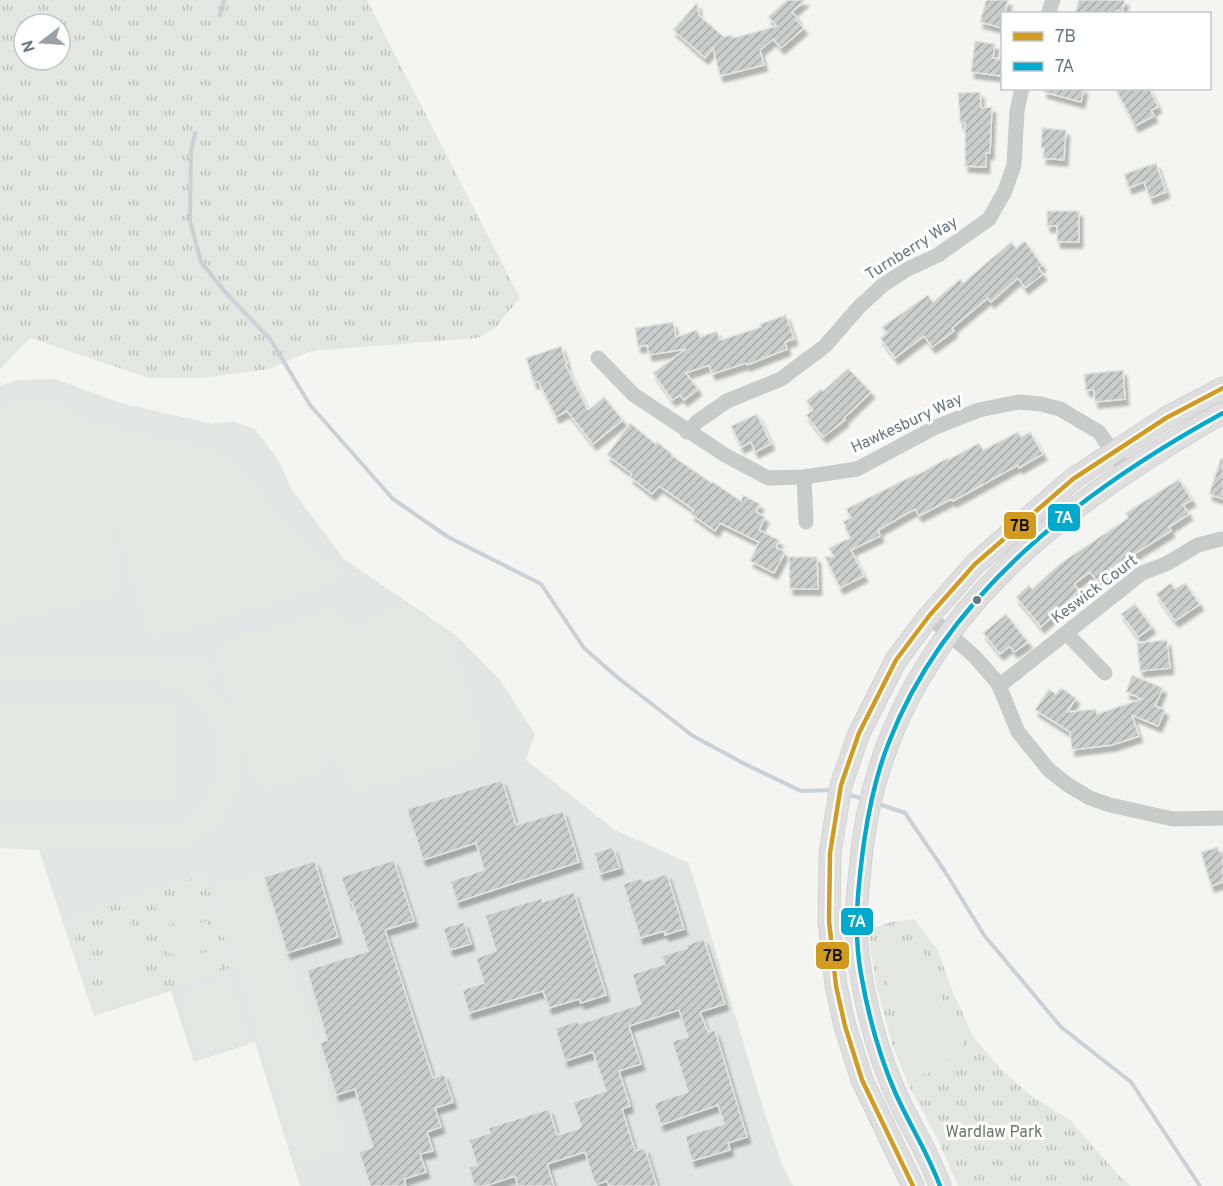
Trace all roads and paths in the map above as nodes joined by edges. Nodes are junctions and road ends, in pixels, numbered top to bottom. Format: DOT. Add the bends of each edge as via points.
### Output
graph roads {
  1 [pos="1022,90"];
  2 [pos="598,358"];
  3 [pos="1223,388"];
  4 [pos="1223,413"];
  5 [pos="687,432"];
  6 [pos="1114,452"];
  7 [pos="1126,471"];
  8 [pos="804,477"];
  9 [pos="806,522"];
  10 [pos="1221,539"];
  11 [pos="929,616"];
  12 [pos="948,634"];
  13 [pos="1067,634"];
  14 [pos="1105,673"];
  15 [pos="999,686"];
  16 [pos="1223,818"];
  17 [pos="913,1186"];
  18 [pos="940,1186"];
  1 -- 5 [label="street, Turnberry Way" via="1014,165 1005,191 988,219 938,255 883,285 825,346 781,378 727,401"];
  2 -- 5 [label="street, Hawkesbury Way" via="634,394"];
  3 -- 6 [label="main road" via="1166,417"];
  4 -- 7 [label="main road"];
  5 -- 8 [label="street, Hawkesbury Way" via="768,478"];
  6 -- 7 [label="street, Hawkesbury Way"];
  6 -- 8 [label="street, Hawkesbury Way" via="1099,432 1060,409 1018,402 980,410 936,427 857,469"];
  6 -- 11 [label="main road" via="1073,479 1011,531"];
  7 -- 12 [label="main road" via="1082,502 1007,567"];
  8 -- 9 [label="street"];
  10 -- 13 [label="street, Keswick Court" via="1198,545 1142,573"];
  11 -- 12 [label="street"];
  11 -- 17 [label="main road" via="896,660 859,733 841,785 830,853 829,921 845,1026 862,1080"];
  12 -- 15 [label="street" via="975,657"];
  12 -- 18 [label="main road" via="906,700 884,751 864,825 856,909 860,966 876,1038 903,1110 932,1162"];
  13 -- 14 [label="street"];
  13 -- 15 [label="street, Keswick Court"];
  15 -- 16 [label="street" via="1023,738 1049,770 1090,798 1173,819"];
}
